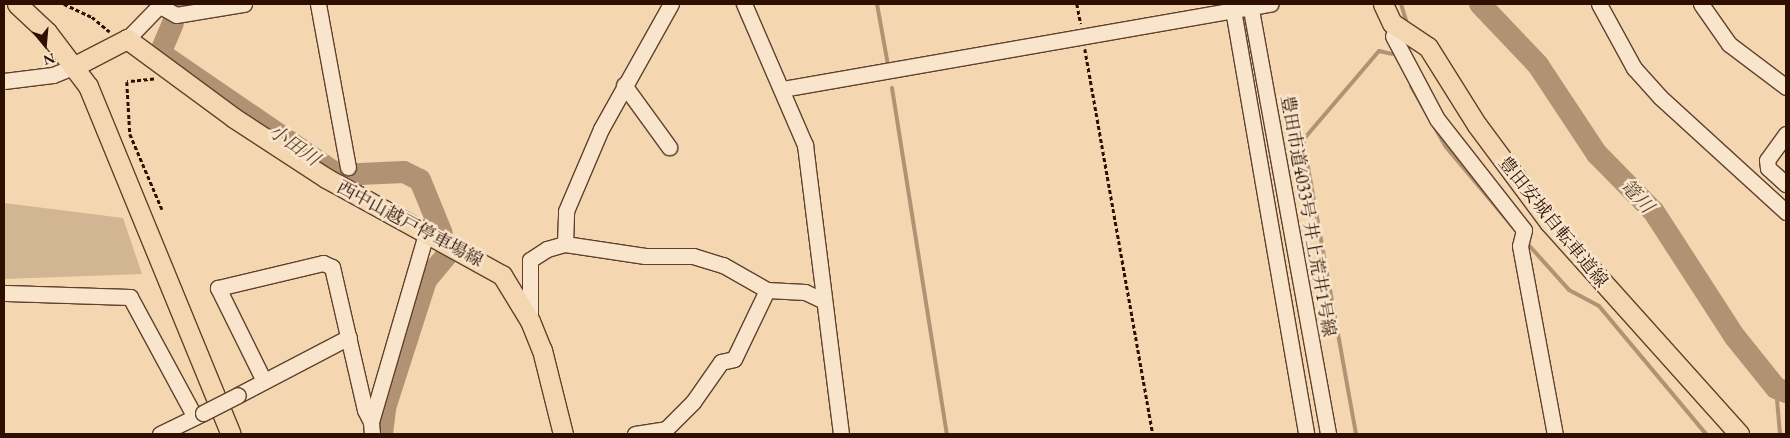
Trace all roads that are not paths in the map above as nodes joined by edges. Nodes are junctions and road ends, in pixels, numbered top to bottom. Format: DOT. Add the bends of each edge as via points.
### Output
graph roads {
  1 [pos="18,4"];
  2 [pos="244,4"];
  3 [pos="318,4"];
  4 [pos="671,4"];
  5 [pos="744,4"];
  6 [pos="1272,4"];
  7 [pos="1383,4"];
  8 [pos="1599,4"];
  9 [pos="1701,4"];
  10 [pos="161,5"];
  11 [pos="1250,5"];
  12 [pos="1233,7"];
  13 [pos="1394,36"];
  14 [pos="123,42"];
  15 [pos="75,66"];
  16 [pos="4,81"];
  17 [pos="624,85"];
  18 [pos="1786,87"];
  19 [pos="782,89"];
  20 [pos="1786,134"];
  21 [pos="670,147"];
  22 [pos="348,167"];
  23 [pos="1786,184"];
  24 [pos="1786,212"];
  25 [pos="426,234"];
  26 [pos="565,244"];
  27 [pos="767,290"];
  28 [pos="4,293"];
  29 [pos="824,301"];
  30 [pos="530,321"];
  31 [pos="349,337"];
  32 [pos="264,381"];
  33 [pos="199,415"];
  34 [pos="372,428"];
  35 [pos="160,434"];
  36 [pos="231,434"];
  37 [pos="563,434"];
  38 [pos="635,434"];
  39 [pos="842,434"];
  40 [pos="1306,434"];
  41 [pos="1328,434"];
  42 [pos="1555,434"];
  43 [pos="1739,434"];
  1 -- 15 [label="main road"];
  2 -- 10 [label="street" via="176,15"];
  3 -- 22 [label="street"];
  4 -- 17 [label="street"];
  5 -- 19 [label="street"];
  6 -- 11 [label="street"];
  7 -- 43 [label="main road, 豊田安城自転車道線" via="1386,16 1392,22 1428,47 1477,125 1549,222"];
  8 -- 24 [label="street" via="1634,68 1660,97"];
  9 -- 18 [label="street" via="1729,44"];
  10 -- 14 [label="street"];
  11 -- 12 [label="street"];
  11 -- 41 [label="street, 豊田市道4033号 井上荒井1号線"];
  12 -- 19 [label="street" via="1083,37"];
  12 -- 40 [label="street"];
  13 -- 42 [label="street" via="1437,119 1524,230 1520,246"];
  14 -- 15 [label="main road"];
  14 -- 25 [label="main road, 西中山越戸停車場線" via="326,178"];
  15 -- 16 [label="street" via="53,75"];
  15 -- 36 [label="main road" via="105,122"];
  17 -- 21 [label="street"];
  17 -- 26 [label="street" via="566,211"];
  19 -- 29 [label="street" via="804,144"];
  20 -- 23 [label="street" via="1768,160 1768,168"];
  25 -- 30 [label="main road, 西中山越戸停車場線" via="502,275"];
  25 -- 34 [label="street"];
  26 -- 27 [label="street" via="645,256 693,256 723,265"];
  26 -- 30 [label="street" via="547,249 530,260"];
  27 -- 29 [label="street" via="805,292"];
  27 -- 38 [label="street" via="734,359 721,362 693,402 666,429"];
  28 -- 33 [label="street" via="130,297"];
  29 -- 39 [label="street"];
  30 -- 37 [label="main road, 西中山越戸停車場線" via="552,386"];
  31 -- 32 [label="street"];
  31 -- 32 [label="street" via="332,267 323,263 218,288"];
  31 -- 34 [label="street"];
  32 -- 33 [label="street, bridge"];
  33 -- 35 [label="street"];
}
